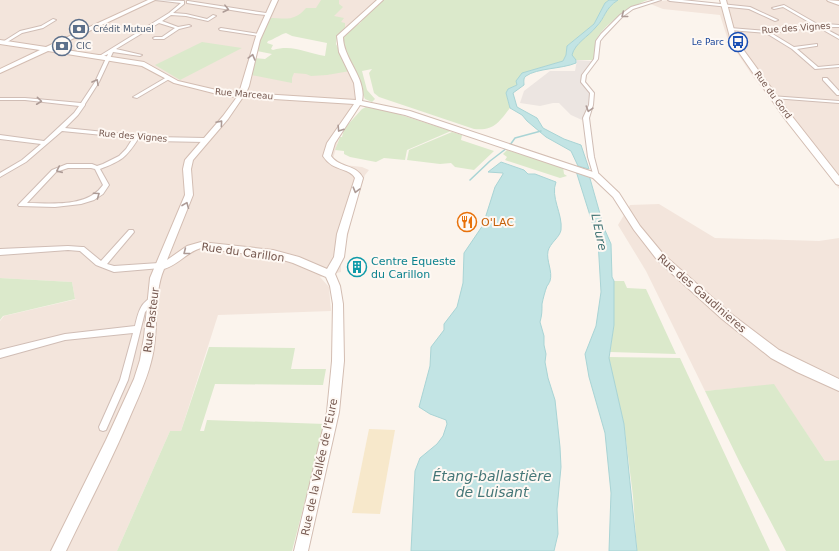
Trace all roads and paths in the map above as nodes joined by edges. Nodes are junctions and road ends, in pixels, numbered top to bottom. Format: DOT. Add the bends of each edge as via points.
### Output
graph roads {
  1 [pos="152,0"];
  2 [pos="157,0"];
  3 [pos="193,0"];
  4 [pos="275,0"];
  5 [pos="380,0"];
  6 [pos="659,0"];
  7 [pos="670,0"];
  8 [pos="830,0"];
  9 [pos="185,2"];
  10 [pos="723,2"];
  11 [pos="839,3"];
  12 [pos="774,8"];
  13 [pos="170,14"];
  14 [pos="266,14"];
  15 [pos="214,16"];
  16 [pos="54,20"];
  17 [pos="776,20"];
  18 [pos="158,21"];
  19 [pos="818,25"];
  20 [pos="189,26"];
  21 [pos="839,26"];
  22 [pos="178,28"];
  23 [pos="221,29"];
  24 [pos="730,29"];
  25 [pos="767,32"];
  26 [pos="259,35"];
  27 [pos="155,38"];
  28 [pos="839,38"];
  29 [pos="2,42"];
  30 [pos="816,45"];
  31 [pos="793,48"];
  32 [pos="46,49"];
  33 [pos="112,50"];
  34 [pos="140,55"];
  35 [pos="95,56"];
  36 [pos="109,58"];
  37 [pos="839,66"];
  38 [pos="0,70"];
  39 [pos="169,78"];
  40 [pos="825,79"];
  41 [pos="839,94"];
  42 [pos="241,95"];
  43 [pos="135,97"];
  44 [pos="774,97"];
  45 [pos="0,99"];
  46 [pos="839,102"];
  47 [pos="358,103"];
  48 [pos="82,105"];
  49 [pos="61,129"];
  50 [pos="0,137"];
  51 [pos="137,137"];
  52 [pos="205,140"];
  53 [pos="46,143"];
  54 [pos="97,168"];
  55 [pos="0,175"];
  56 [pos="593,175"];
  57 [pos="839,182"];
  58 [pos="131,232"];
  59 [pos="0,252"];
  60 [pos="103,264"];
  61 [pos="159,266"];
  62 [pos="330,274"];
  63 [pos="152,300"];
  64 [pos="138,329"];
  65 [pos="0,354"];
  66 [pos="839,385"];
  67 [pos="103,427"];
  68 [pos="58,551"];
  69 [pos="301,551"];
  1 -- 32 [label="street"];
  2 -- 9 [label="street"];
  3 -- 9 [label="street"];
  4 -- 14 [label="street, Rue Pasteur"];
  5 -- 47 [label="street" via="340,36 346,62 358,86"];
  6 -- 56 [label="street, one-way" via="632,8 614,22 598,41 596,59 584,75 583,82 592,93 586,118"];
  7 -- 10 [label="street"];
  8 -- 11 [label="street"];
  9 -- 13 [label="street"];
  9 -- 14 [label="street, one-way"];
  10 -- 17 [label="street" via="750,8"];
  10 -- 24 [label="street, Rue du Gord"];
  12 -- 19 [label="street" via="784,6"];
  13 -- 15 [label="street" via="208,20"];
  13 -- 18 [label="street"];
  14 -- 26 [label="street, Rue Pasteur"];
  16 -- 29 [label="street" via="42,28 21,32"];
  18 -- 22 [label="street"];
  18 -- 33 [label="street"];
  19 -- 21 [label="street, Rue des Vignes"];
  19 -- 25 [label="street, Rue des Vignes"];
  19 -- 28 [label="street"];
  20 -- 22 [label="street"];
  22 -- 27 [label="street" via="164,40"];
  23 -- 26 [label="street"];
  24 -- 25 [label="street, Rue des Vignes"];
  24 -- 44 [label="street, Rue du Gord" via="734,41"];
  25 -- 31 [label="street"];
  42 -- 26 [label="street, Rue Pasteur, one-way"];
  29 -- 32 [label="street, Rue Marceau"];
  30 -- 31 [label="street"];
  31 -- 37 [label="street" via="817,68"];
  32 -- 35 [label="street, Rue Marceau"];
  32 -- 38 [label="street"];
  33 -- 34 [label="street"];
  33 -- 35 [label="street" via="102,56"];
  33 -- 36 [label="street"];
  35 -- 36 [label="street, Rue Marceau"];
  36 -- 39 [label="street, Rue Marceau" via="144,64"];
  48 -- 36 [label="street, one-way"];
  39 -- 42 [label="street, Rue Marceau" via="183,85 207,91"];
  39 -- 43 [label="street"];
  40 -- 41 [label="street"];
  42 -- 47 [label="street, Rue Marceau"];
  52 -- 42 [label="street, Rue Pasteur, one-way"];
  44 -- 46 [label="street"];
  44 -- 57 [label="street, Rue du Gord"];
  45 -- 48 [label="street, one-way"];
  47 -- 56 [label="street, Rue Marceau" via="400,111"];
  47 -- 62 [label="street, one-way" via="331,143 327,156 333,164 354,171 359,178 342,234 339,258"];
  48 -- 49 [label="street"];
  49 -- 51 [label="street, Rue des Vignes"];
  49 -- 53 [label="street"];
  50 -- 53 [label="street"];
  51 -- 52 [label="street, Rue des Vignes"];
  51 -- 54 [label="street" via="125,155"];
  61 -- 52 [label="street, Rue Pasteur, one-way" via="189,195 189,160"];
  53 -- 55 [label="street" via="24,161"];
  54 -- 54 [label="street, one-way" via="67,166 54,171 21,205 77,203 90,200 99,195 106,185"];
  56 -- 66 [label="street, Rue des Gaudinieres" via="616,194 637,228 661,258 726,316 775,354"];
  58 -- 60 [label="street"];
  59 -- 60 [label="street" via="82,249 98,263"];
  60 -- 61 [label="street" via="114,269"];
  62 -- 61 [label="street, Rue du Carillon, one-way" via="296,260 265,253 201,245 195,246 175,262"];
  61 -- 63 [label="street, Rue Pasteur"];
  62 -- 69 [label="street, Rue de la Vallée de l'Eure" via="338,304 338,361 333,412"];
  63 -- 64 [label="street" via="142,311"];
  63 -- 68 [label="street, Rue Pasteur" via="150,338 140,379 111,446"];
  64 -- 65 [label="street" via="65,337"];
  64 -- 67 [label="street" via="124,380"];
}
